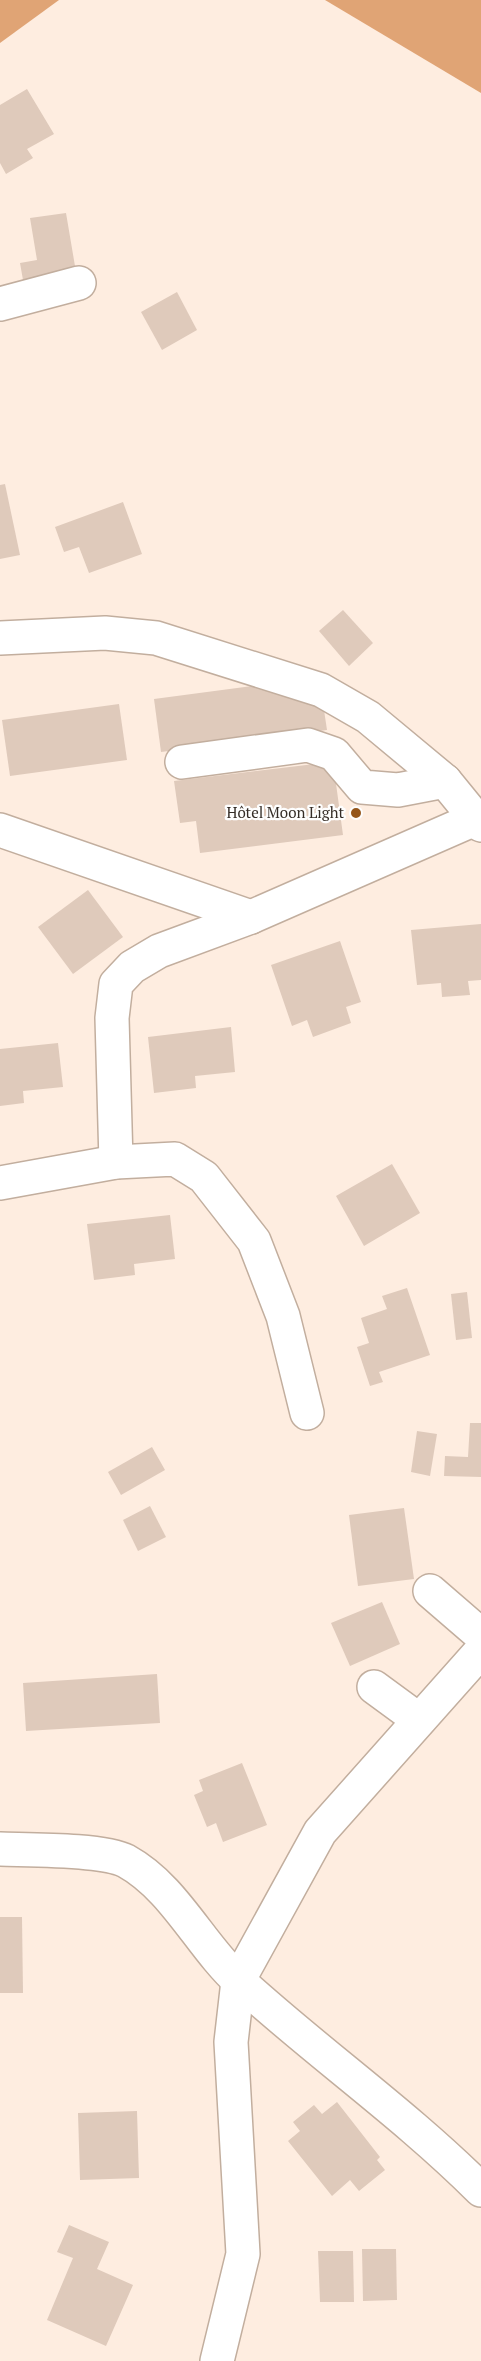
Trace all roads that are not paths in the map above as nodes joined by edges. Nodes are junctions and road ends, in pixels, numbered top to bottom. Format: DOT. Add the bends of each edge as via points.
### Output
graph roads {
  1 [pos="79,283"];
  2 [pos="0,304"];
  3 [pos="0,638"];
  4 [pos="182,762"];
  5 [pos="445,781"];
  6 [pos="479,821"];
  7 [pos="0,830"];
  8 [pos="251,917"];
  9 [pos="116,1162"];
  10 [pos="0,1183"];
  11 [pos="307,1413"];
  12 [pos="430,1591"];
  13 [pos="481,1635"];
  14 [pos="481,1651"];
  15 [pos="374,1687"];
  16 [pos="419,1720"];
  17 [pos="0,1850"];
  18 [pos="238,1981"];
  19 [pos="481,2190"];
  20 [pos="217,2361"];
  1 -- 2 [label="street"];
  3 -- 5 [label="street" via="115,634 156,638 237,661 330,695 368,717"];
  4 -- 5 [label="street" via="308,745 334,754 362,787 398,790"];
  5 -- 6 [label="street"];
  6 -- 8 [label="street"];
  7 -- 8 [label="street"];
  8 -- 9 [label="street" via="159,951 132,967 116,984 112,1018"];
  9 -- 10 [label="street"];
  9 -- 11 [label="street" via="175,1159 204,1177 254,1241 283,1316"];
  12 -- 13 [label="street"];
  14 -- 16 [label="street"];
  15 -- 16 [label="street"];
  16 -- 18 [label="street" via="320,1832"];
  17 -- 18 [label="street" via="106,1855 123,1860 158,1887"];
  18 -- 19 [label="street" via="436,2145"];
  18 -- 20 [label="street" via="231,2042 243,2254"];
}
